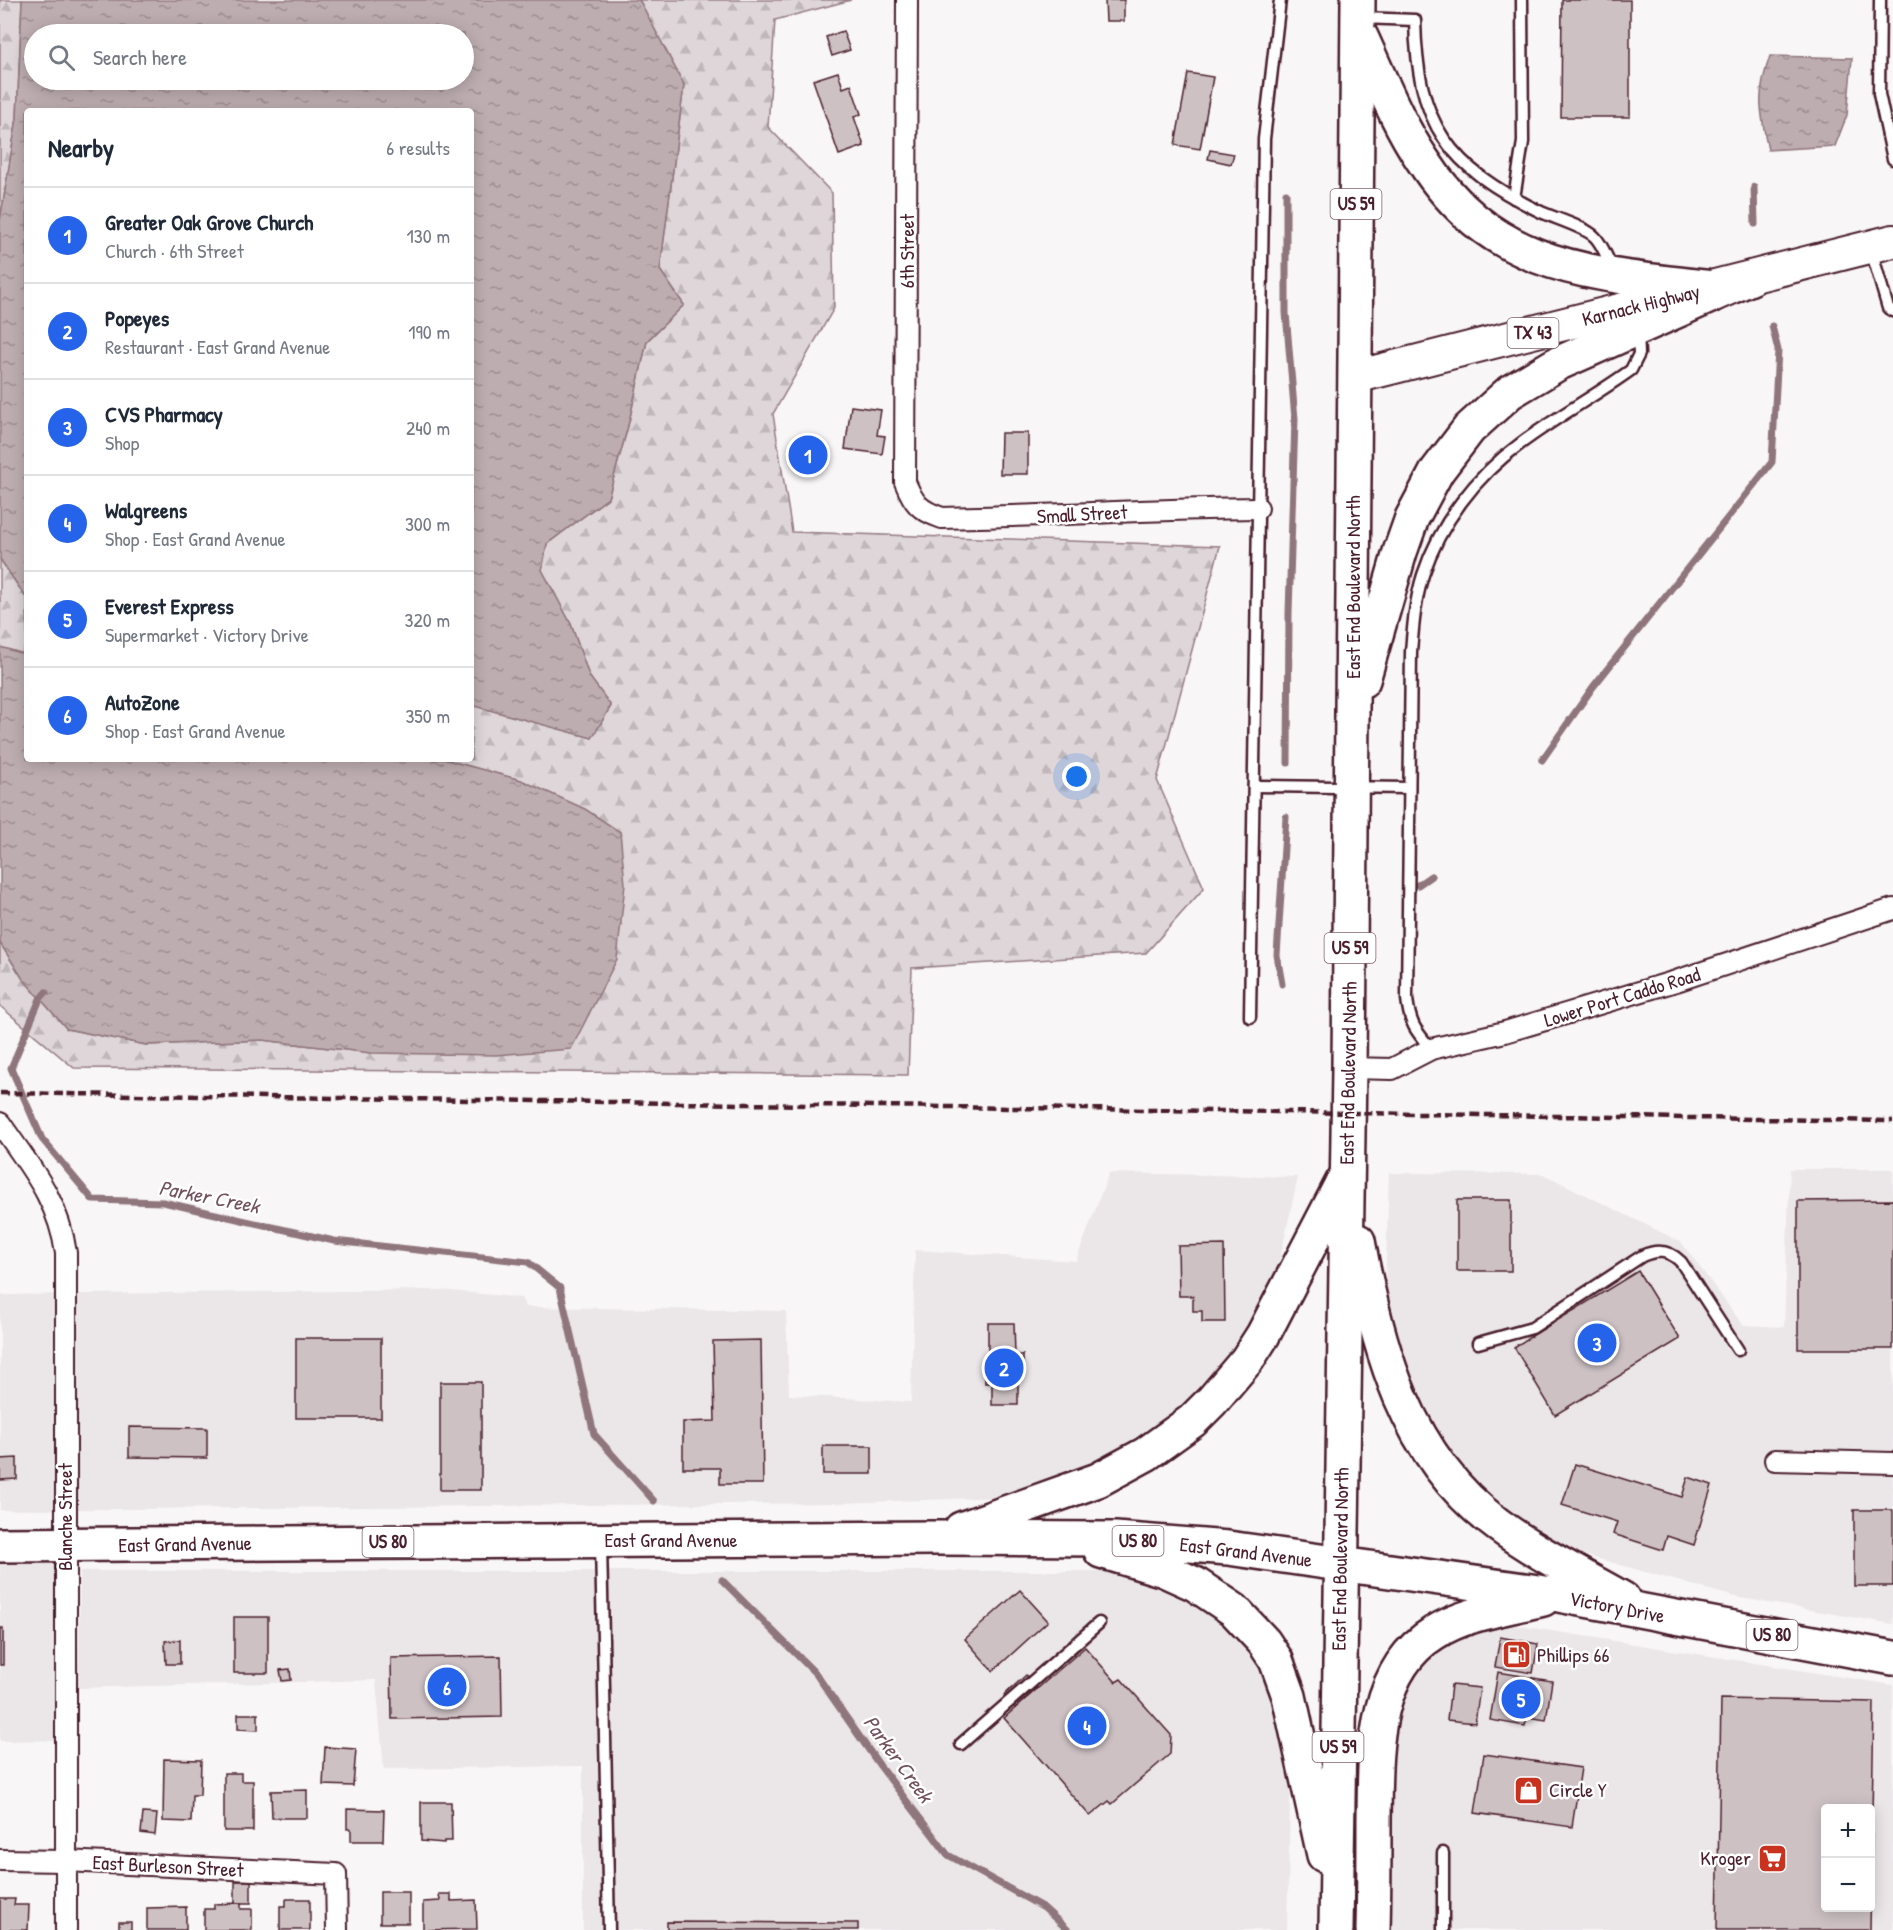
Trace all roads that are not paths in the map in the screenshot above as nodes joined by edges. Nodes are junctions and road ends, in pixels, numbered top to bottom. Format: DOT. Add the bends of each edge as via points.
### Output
graph roads {
  1 [pos="907,0"];
  2 [pos="1280,0"];
  3 [pos="1522,0"];
  4 [pos="1880,0"];
  5 [pos="1358,16"];
  6 [pos="1893,159"];
  7 [pos="1514,198"];
  8 [pos="1882,244"];
  9 [pos="1751,278"];
  10 [pos="1712,288"];
  11 [pos="1627,300"];
  12 [pos="1893,311"];
  13 [pos="1354,377"];
  14 [pos="913,500"];
  15 [pos="1258,507"];
  16 [pos="1352,722"];
  17 [pos="1254,786"];
  18 [pos="1352,788"];
  19 [pos="1408,788"];
  20 [pos="1893,909"];
  21 [pos="1250,1017"];
  22 [pos="1431,1049"];
  23 [pos="1348,1068"];
  24 [pos="0,1123"];
  25 [pos="1346,1174"];
  26 [pos="1478,1342"];
  27 [pos="1738,1350"];
  28 [pos="1775,1460"];
  29 [pos="1893,1463"];
  30 [pos="935,1538"];
  31 [pos="1056,1538"];
  32 [pos="601,1540"];
  33 [pos="0,1545"];
  34 [pos="65,1545"];
  35 [pos="1340,1564"];
  36 [pos="1559,1595"];
  37 [pos="1650,1614"];
  38 [pos="1099,1623"];
  39 [pos="1893,1658"];
  40 [pos="961,1744"];
  41 [pos="1443,1853"];
  42 [pos="0,1860"];
  43 [pos="65,1861"];
  44 [pos="1336,1921"];
  45 [pos="66,1930"];
  46 [pos="337,1930"];
  47 [pos="609,1930"];
  48 [pos="1373,1930"];
  49 [pos="1443,1930"];
  1 -- 14 [label="street, 6th Street" via="905,482"];
  2 -- 15 [label="lane" via="1264,139"];
  3 -- 7 [label="lane" via="1523,142"];
  4 -- 6 [label="lane" via="1879,94"];
  5 -- 7 [label="lane" via="1415,20 1419,76 1442,136 1458,157"];
  5 -- 11 [label="highway" via="1421,159 1467,214 1525,252 1564,267"];
  5 -- 13 [label="highway, East End Boulevard North / US 59"];
  7 -- 11 [label="lane" via="1595,236"];
  8 -- 9 [label="main road, Karnack Highway"];
  8 -- 12 [label="lane" via="1888,308"];
  9 -- 10 [label="main road, Karnack Highway"];
  9 -- 11 [label="highway"];
  10 -- 11 [label="highway"];
  11 -- 13 [label="main road, Karnack Highway / TX 43"];
  11 -- 16 [label="highway" via="1574,356 1533,377 1488,410 1437,471 1400,552"];
  11 -- 19 [label="lane" via="1640,343 1631,370 1519,444 1491,468 1470,490 1435,547 1424,574 1413,625"];
  13 -- 16 [label="highway, East End Boulevard North / US 59"];
  14 -- 15 [label="street, Small Street" via="928,514 942,519"];
  15 -- 17 [label="lane"];
  16 -- 18 [label="highway, East End Boulevard North / US 59"];
  17 -- 18 [label="lane"];
  17 -- 21 [label="lane"];
  18 -- 19 [label="lane"];
  18 -- 23 [label="highway, East End Boulevard North / US 59"];
  19 -- 22 [label="lane" via="1407,999 1409,1019"];
  20 -- 22 [label="street, Lower Port Caddo Road" via="1676,981 1505,1032"];
  22 -- 23 [label="street, Lower Port Caddo Road" via="1392,1069"];
  23 -- 25 [label="highway, East End Boulevard North / US 59"];
  24 -- 34 [label="street, Blanche Street" via="47,1191 63,1231"];
  25 -- 30 [label="highway" via="1263,1335 1247,1360 1191,1420 1146,1454 1098,1480"];
  25 -- 35 [label="highway, East End Boulevard North / US 59"];
  25 -- 37 [label="highway" via="1376,1324 1399,1394 1423,1445 1472,1503 1497,1525"];
  26 -- 27 [label="lane" via="1532,1328 1642,1256 1658,1251 1668,1252 1681,1262"];
  28 -- 29 [label="street"];
  30 -- 31 [label="highway, East Grand Avenue / US 80"];
  30 -- 32 [label="highway, East Grand Avenue / US 80"];
  31 -- 35 [label="highway, East Grand Avenue / US 80" via="1228,1548"];
  31 -- 44 [label="highway" via="1164,1570 1194,1584 1234,1610 1264,1642 1276,1660 1289,1696"];
  32 -- 34 [label="highway, East Grand Avenue / US 80"];
  32 -- 47 [label="lane"];
  33 -- 34 [label="highway, East Grand Avenue / US 80"];
  34 -- 43 [label="street, Blanche Street"];
  35 -- 36 [label="highway, Victory Drive / US 80"];
  35 -- 44 [label="highway, East End Boulevard North / US 59"];
  36 -- 37 [label="highway, Victory Drive / US 80"];
  36 -- 48 [label="highway" via="1453,1623 1419,1643 1398,1670 1384,1701 1374,1764"];
  37 -- 39 [label="highway, Victory Drive / US 80"];
  38 -- 40 [label="lane"];
  41 -- 49 [label="lane"];
  42 -- 43 [label="street, East Burleson Street"];
  43 -- 45 [label="street, Blanche Street"];
  43 -- 46 [label="street, East Burleson Street" via="336,1874"];
}
